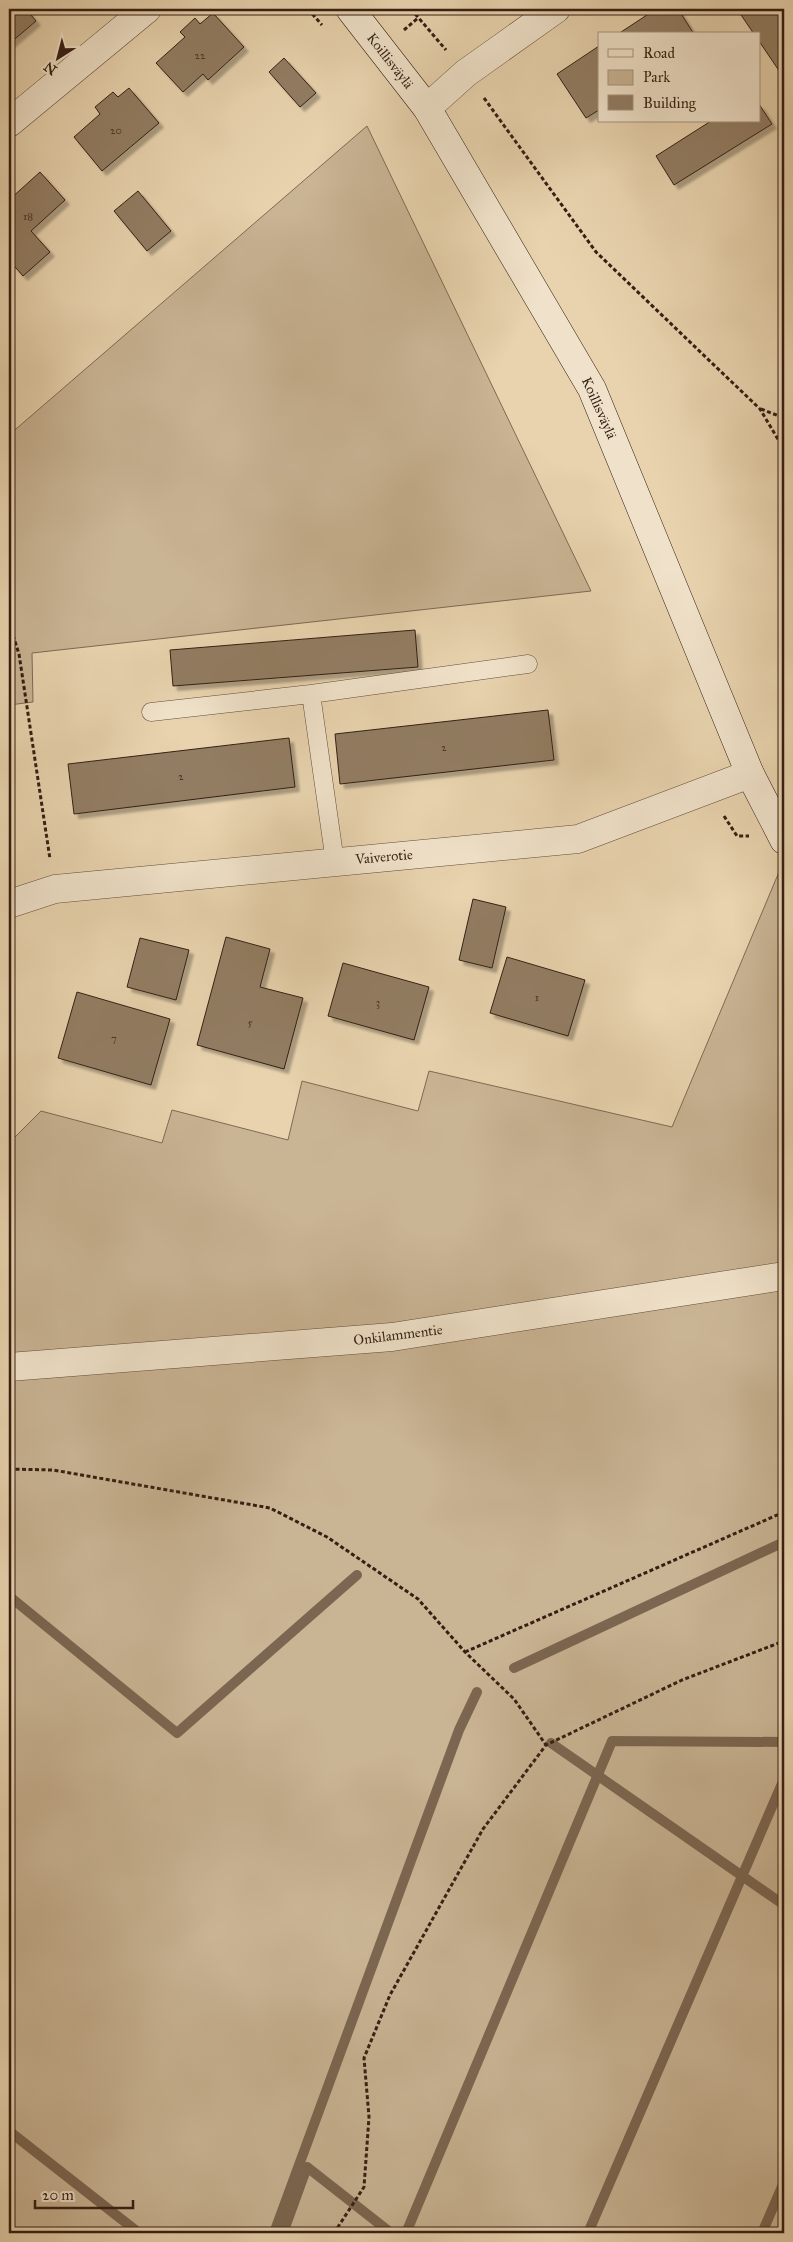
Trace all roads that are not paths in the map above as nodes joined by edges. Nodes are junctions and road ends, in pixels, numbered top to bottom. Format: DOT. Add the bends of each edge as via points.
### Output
graph roads {
  1 [pos="147,9"];
  2 [pos="350,9"];
  3 [pos="556,9"];
  4 [pos="427,108"];
  5 [pos="9,123"];
  6 [pos="528,664"];
  7 [pos="310,694"];
  8 [pos="150,712"];
  9 [pos="750,774"];
  10 [pos="784,840"];
  11 [pos="335,862"];
  12 [pos="9,904"];
  13 [pos="784,1276"];
  14 [pos="9,1367"];
  1 -- 5 [label="street"];
  2 -- 4 [label="street, Koillisväylä"];
  3 -- 4 [label="street" via="466,73"];
  4 -- 9 [label="street, Koillisväylä" via="592,389"];
  6 -- 7 [label="lane"];
  7 -- 8 [label="lane"];
  7 -- 11 [label="lane"];
  9 -- 10 [label="street, Koillisväylä"];
  9 -- 11 [label="street, Vaiverotie" via="578,838"];
  11 -- 12 [label="street, Vaiverotie" via="54,889"];
  13 -- 14 [label="street, Onkilammentie" via="392,1337"];
}
